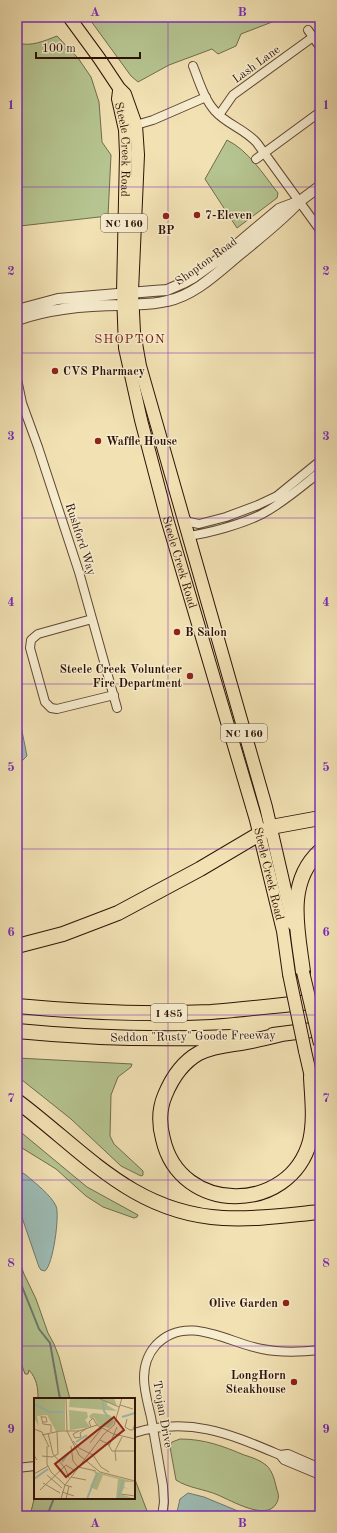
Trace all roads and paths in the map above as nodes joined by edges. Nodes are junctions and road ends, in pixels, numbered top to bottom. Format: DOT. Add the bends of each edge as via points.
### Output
graph roads {
  1 [pos="69,17"];
  2 [pos="320,47"];
  3 [pos="193,66"];
  4 [pos="119,88"];
  5 [pos="206,97"];
  6 [pos="320,112"];
  7 [pos="219,115"];
  8 [pos="136,125"];
  9 [pos="264,153"];
  10 [pos="256,159"];
  11 [pos="320,186"];
  12 [pos="300,201"];
  13 [pos="320,230"];
  14 [pos="128,299"];
  15 [pos="17,310"];
  16 [pos="17,320"];
  17 [pos="17,379"];
  18 [pos="148,444"];
  19 [pos="320,461"];
  20 [pos="320,472"];
  21 [pos="182,516"];
  22 [pos="188,536"];
  23 [pos="175,543"];
  24 [pos="92,619"];
  25 [pos="217,639"];
  26 [pos="114,695"];
  27 [pos="117,708"];
  28 [pos="320,818"];
  29 [pos="265,831"];
  30 [pos="320,851"];
  31 [pos="17,946"];
  32 [pos="303,972"];
  33 [pos="320,996"];
  34 [pos="320,1001"];
  35 [pos="17,1006"];
  36 [pos="257,1008"];
  37 [pos="320,1029"];
  38 [pos="17,1031"];
  39 [pos="282,1034"];
  40 [pos="320,1044"];
  41 [pos="311,1077"];
  42 [pos="17,1100"];
  43 [pos="320,1123"];
  44 [pos="320,1212"];
  45 [pos="320,1350"];
  46 [pos="153,1428"];
  47 [pos="135,1433"];
  48 [pos="280,1454"];
  49 [pos="34,1466"];
  50 [pos="17,1468"];
  51 [pos="320,1468"];
  52 [pos="320,1475"];
  53 [pos="162,1516"];
  1 -- 4 [label="main road, Steele Creek Road / NC 160"];
  2 -- 7 [label="street, Lash Lane" via="310,34 233,95"];
  3 -- 5 [label="street"];
  4 -- 8 [label="main road, Steele Creek Road / NC 160" via="125,94"];
  4 -- 14 [label="main road, Steele Creek Road / NC 160" via="118,99 125,130"];
  5 -- 7 [label="street"];
  5 -- 8 [label="street"];
  6 -- 9 [label="street"];
  7 -- 9 [label="street" via="251,137"];
  8 -- 14 [label="main road, Steele Creek Road / NC 160" via="138,155"];
  9 -- 10 [label="street"];
  9 -- 12 [label="street"];
  11 -- 12 [label="street, Shopton Road"];
  12 -- 13 [label="street"];
  12 -- 14 [label="street, Shopton Road" via="286,216 196,288 168,301"];
  14 -- 15 [label="street, Shopton Road" via="58,299"];
  14 -- 16 [label="street, Shopton Road" via="44,311"];
  14 -- 18 [label="main road, Steele Creek Road / NC 160" via="125,348"];
  14 -- 21 [label="main road, Steele Creek Road / NC 160" via="144,383"];
  17 -- 24 [label="street, Rushford Way" via="22,403 79,572"];
  18 -- 22 [label="main road" via="178,528 182,534"];
  18 -- 23 [label="main road, Steele Creek Road / NC 160"];
  19 -- 21 [label="street" via="277,496 226,517 199,524 189,522"];
  20 -- 22 [label="street" via="288,497 250,519"];
  21 -- 22 [label="main road, Steele Creek Road / NC 160"];
  22 -- 25 [label="main road, Steele Creek Road / NC 160"];
  23 -- 25 [label="main road" via="183,546 192,578"];
  23 -- 29 [label="main road, Steele Creek Road / NC 160" via="240,760"];
  24 -- 26 [label="street, Rushford Way"];
  24 -- 26 [label="street" via="38,634 31,640 30,648 45,702 51,708 57,709"];
  25 -- 29 [label="main road, Steele Creek Road / NC 160"];
  26 -- 27 [label="street, Rushford Way"];
  28 -- 29 [label="highway"];
  29 -- 31 [label="highway" via="118,913 63,934"];
  29 -- 32 [label="main road, Steele Creek Road / NC 160"];
  29 -- 41 [label="main road, Steele Creek Road / NC 160, bridge" via="289,974"];
  30 -- 32 [label="highway" via="304,871 297,893 296,918"];
  32 -- 40 [label="main road, Steele Creek Road / NC 160, bridge"];
  33 -- 36 [label="highway"];
  34 -- 36 [label="highway, Seddon \"Rusty\" Goode Freeway / I 485"];
  35 -- 36 [label="highway, Seddon \"Rusty\" Goode Freeway / I 485" via="168,1013"];
  37 -- 39 [label="highway, Seddon \"Rusty\" Goode Freeway / I 485"];
  38 -- 39 [label="highway, Seddon \"Rusty\" Goode Freeway / I 485" via="111,1038 168,1039"];
  39 -- 41 [label="highway" via="213,1048 193,1058 179,1070 168,1088 161,1110 163,1143 174,1164 192,1183 223,1196 246,1196 276,1186 293,1172 310,1142 313,1119"];
  41 -- 43 [label="main road, Steele Creek Road / NC 160"];
  42 -- 44 [label="highway" via="112,1178 138,1194 167,1207 202,1216 247,1219"];
  45 -- 46 [label="street, Trojan Drive" via="270,1350 195,1330 180,1331 164,1338 150,1353 144,1371"];
  46 -- 47 [label="street"];
  46 -- 48 [label="street" via="187,1426 214,1430 234,1435"];
  46 -- 53 [label="street, Trojan Drive" via="163,1486"];
  48 -- 51 [label="street" via="288,1454"];
  48 -- 52 [label="street" via="284,1460"];
  49 -- 50 [label="street"];
}
